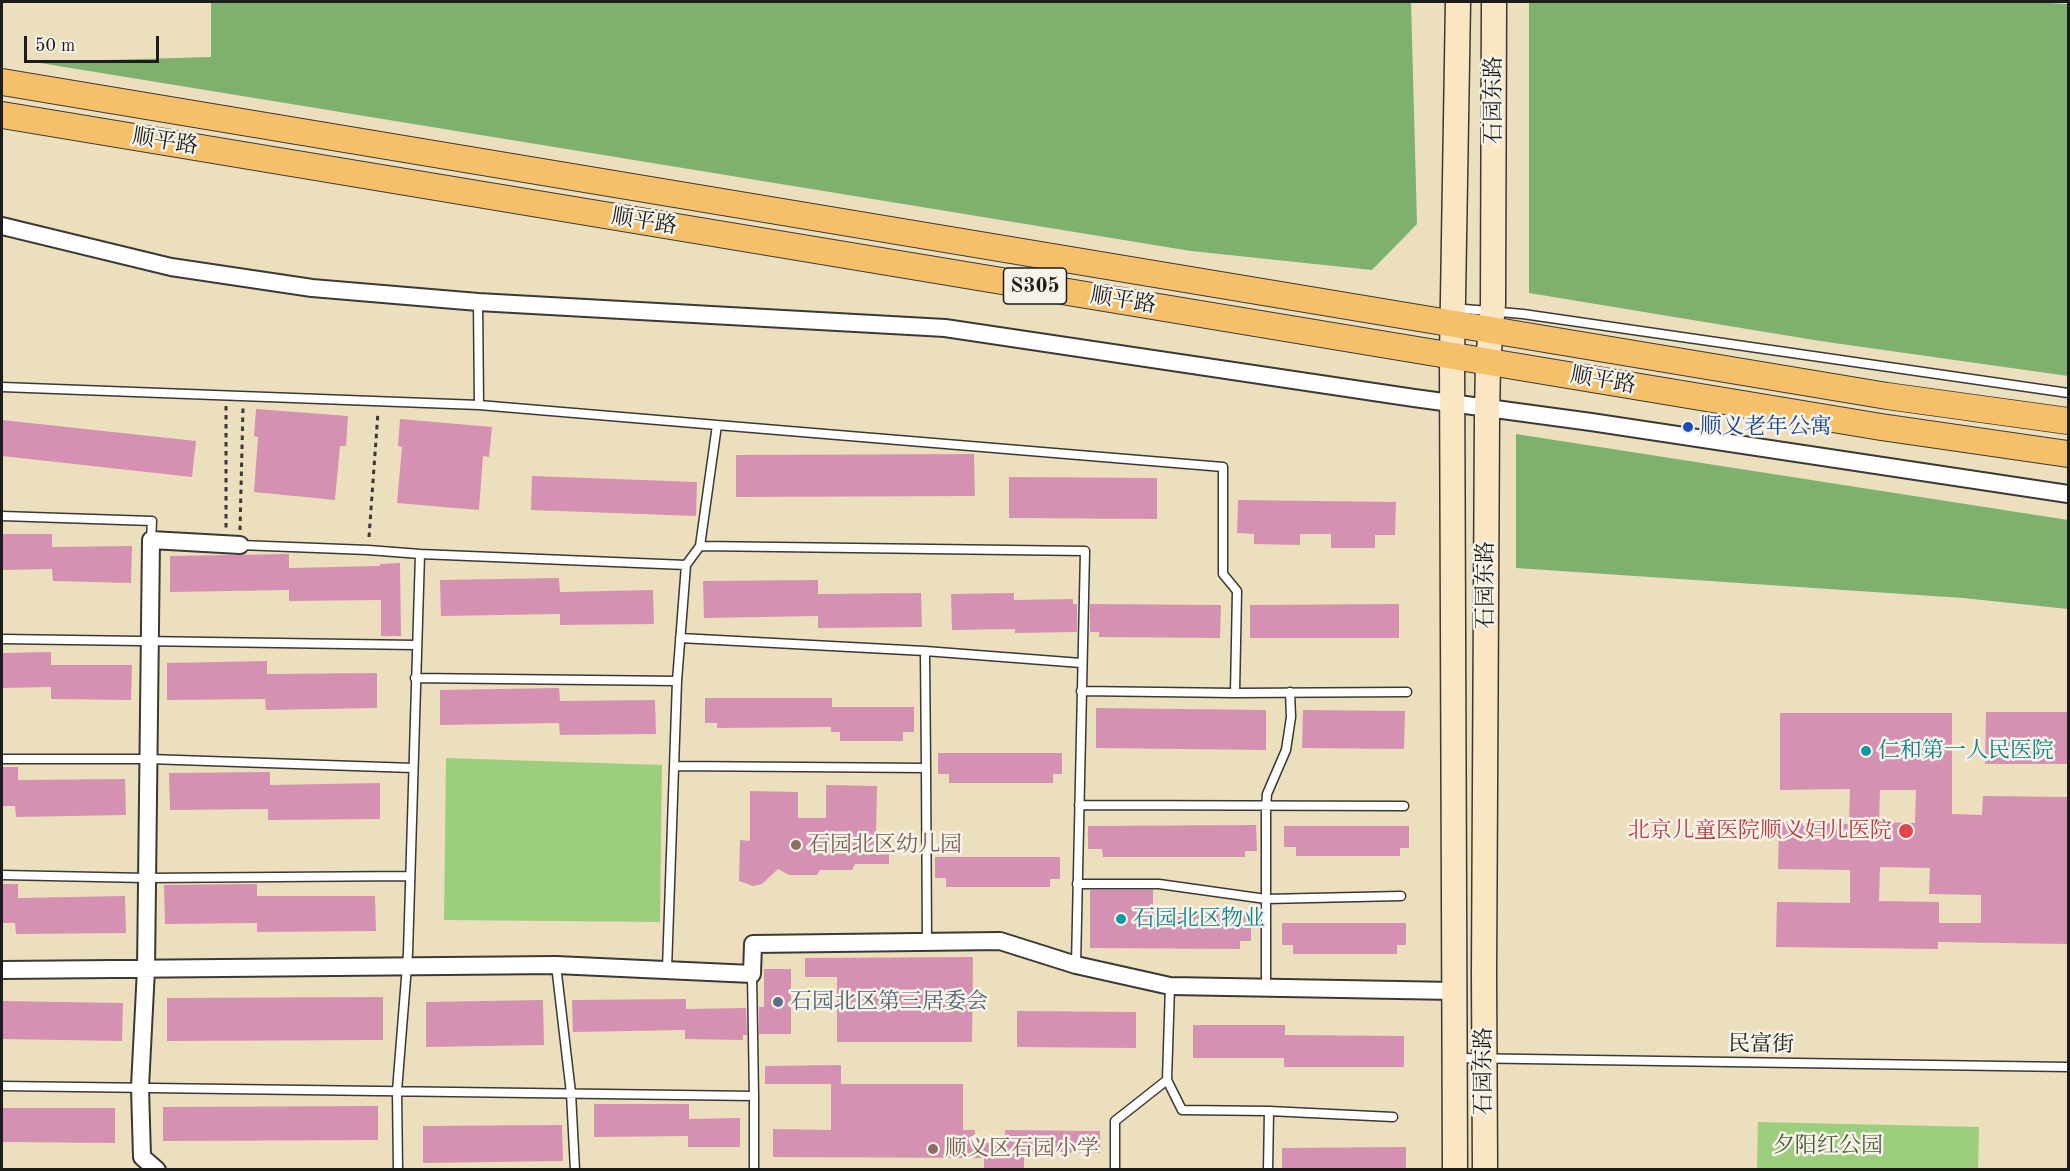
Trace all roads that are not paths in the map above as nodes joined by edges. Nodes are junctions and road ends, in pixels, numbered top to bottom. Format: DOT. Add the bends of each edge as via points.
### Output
graph roads {
  1 [pos="1458,2"];
  2 [pos="1494,2"];
  3 [pos="2,82"];
  4 [pos="2,115"];
  5 [pos="2,226"];
  6 [pos="478,302"];
  7 [pos="1453,316"];
  8 [pos="1492,321"];
  9 [pos="1452,357"];
  10 [pos="1488,362"];
  11 [pos="2,387"];
  12 [pos="2068,393"];
  13 [pos="1452,404"];
  14 [pos="479,405"];
  15 [pos="1488,408"];
  16 [pos="2068,422"];
  17 [pos="717,425"];
  18 [pos="2068,454"];
  19 [pos="2068,494"];
  20 [pos="2,516"];
  21 [pos="151,540"];
  22 [pos="233,544"];
  23 [pos="700,546"];
  24 [pos="420,554"];
  25 [pos="686,566"];
  26 [pos="680,638"];
  27 [pos="2,639"];
  28 [pos="151,640"];
  29 [pos="416,645"];
  30 [pos="925,651"];
  31 [pos="1081,663"];
  32 [pos="415,678"];
  33 [pos="678,681"];
  34 [pos="1081,691"];
  35 [pos="1290,692"];
  36 [pos="1407,692"];
  37 [pos="1234,693"];
  38 [pos="2,759"];
  39 [pos="149,759"];
  40 [pos="675,766"];
  41 [pos="413,768"];
  42 [pos="926,768"];
  43 [pos="1079,805"];
  44 [pos="1404,806"];
  45 [pos="1266,807"];
  46 [pos="2,875"];
  47 [pos="410,876"];
  48 [pos="146,878"];
  49 [pos="1077,884"];
  50 [pos="1401,896"];
  51 [pos="1266,899"];
  52 [pos="927,943"];
  53 [pos="407,965"];
  54 [pos="556,965"];
  55 [pos="1076,965"];
  56 [pos="146,969"];
  57 [pos="667,969"];
  58 [pos="2,970"];
  59 [pos="752,974"];
  60 [pos="1170,986"];
  61 [pos="1266,988"];
  62 [pos="1455,991"];
  63 [pos="1454,1058"];
  64 [pos="1484,1059"];
  65 [pos="2068,1067"];
  66 [pos="1167,1080"];
  67 [pos="2,1086"];
  68 [pos="140,1087"];
  69 [pos="397,1091"];
  70 [pos="571,1093"];
  71 [pos="754,1096"];
  72 [pos="1269,1111"];
  73 [pos="1393,1117"];
  74 [pos="156,1170"];
  75 [pos="398,1170"];
  76 [pos="575,1170"];
  77 [pos="754,1170"];
  78 [pos="1115,1170"];
  79 [pos="1268,1170"];
  80 [pos="1455,1170"];
  81 [pos="1485,1170"];
  1 -- 7 [label="main road, 石园东路"];
  2 -- 8 [label="main road, 石园东路"];
  3 -- 7 [label="main road, 顺平路 / S305"];
  4 -- 9 [label="main road, 顺平路 / S305"];
  5 -- 6 [label="street" via="171,267 312,288"];
  6 -- 13 [label="street" via="945,328"];
  6 -- 14 [label="lane"];
  7 -- 8 [label="main road, 顺平路 / S305"];
  7 -- 9 [label="main road, 石园东路"];
  8 -- 10 [label="main road, 石园东路"];
  8 -- 12 [label="lane" via="1535,316"];
  8 -- 16 [label="main road, 顺平路 / S305" via="1887,396"];
  9 -- 10 [label="main road, 顺平路 / S305"];
  9 -- 13 [label="main road, 石园东路"];
  10 -- 15 [label="main road, 石园东路"];
  10 -- 18 [label="main road, 顺平路 / S305"];
  11 -- 14 [label="lane"];
  13 -- 15 [label="street"];
  13 -- 62 [label="main road, 石园东路"];
  14 -- 17 [label="lane"];
  15 -- 19 [label="street"];
  15 -- 64 [label="main road, 石园东路"];
  17 -- 23 [label="lane"];
  17 -- 37 [label="lane" via="1223,467 1223,574 1237,591"];
  20 -- 21 [label="lane" via="152,521"];
  21 -- 22 [label="street"];
  21 -- 28 [label="street"];
  22 -- 24 [label="lane"];
  23 -- 25 [label="lane"];
  23 -- 31 [label="lane" via="1085,551"];
  24 -- 25 [label="lane"];
  24 -- 29 [label="lane"];
  25 -- 26 [label="lane"];
  26 -- 30 [label="lane"];
  26 -- 33 [label="lane"];
  27 -- 28 [label="lane"];
  28 -- 29 [label="lane"];
  28 -- 39 [label="street"];
  29 -- 32 [label="lane"];
  30 -- 31 [label="lane"];
  30 -- 42 [label="lane"];
  31 -- 34 [label="lane"];
  32 -- 33 [label="lane"];
  32 -- 41 [label="lane"];
  33 -- 40 [label="lane"];
  34 -- 37 [label="lane"];
  34 -- 43 [label="lane"];
  35 -- 36 [label="lane"];
  35 -- 37 [label="lane"];
  35 -- 45 [label="lane" via="1286,750 1267,794"];
  38 -- 39 [label="lane"];
  39 -- 41 [label="lane"];
  39 -- 48 [label="street"];
  40 -- 42 [label="lane"];
  40 -- 57 [label="lane"];
  41 -- 47 [label="lane"];
  42 -- 52 [label="lane"];
  43 -- 45 [label="lane"];
  43 -- 49 [label="lane"];
  44 -- 45 [label="lane"];
  45 -- 51 [label="lane"];
  46 -- 48 [label="lane"];
  47 -- 48 [label="lane"];
  47 -- 53 [label="lane"];
  48 -- 56 [label="street"];
  49 -- 51 [label="lane" via="1159,885"];
  49 -- 55 [label="lane"];
  50 -- 51 [label="lane"];
  51 -- 61 [label="lane"];
  52 -- 55 [label="street" via="1000,941"];
  52 -- 59 [label="street" via="753,944"];
  53 -- 54 [label="street"];
  53 -- 56 [label="street"];
  53 -- 69 [label="lane"];
  54 -- 57 [label="street"];
  54 -- 70 [label="lane"];
  55 -- 60 [label="street"];
  56 -- 58 [label="street"];
  56 -- 68 [label="street"];
  57 -- 59 [label="street"];
  59 -- 71 [label="lane"];
  60 -- 61 [label="street"];
  60 -- 66 [label="lane"];
  61 -- 62 [label="street"];
  62 -- 63 [label="main road, 石园东路"];
  63 -- 64 [label="lane, 民富街"];
  63 -- 80 [label="main road, 石园东路"];
  64 -- 65 [label="lane, 民富街"];
  64 -- 81 [label="main road, 石园东路"];
  66 -- 72 [label="lane" via="1182,1110"];
  66 -- 78 [label="lane" via="1115,1121"];
  67 -- 68 [label="lane"];
  68 -- 69 [label="lane"];
  68 -- 74 [label="street" via="141,1160"];
  69 -- 70 [label="lane"];
  69 -- 75 [label="lane"];
  70 -- 71 [label="lane"];
  70 -- 76 [label="lane"];
  71 -- 77 [label="lane"];
  72 -- 73 [label="lane"];
  72 -- 79 [label="lane"];
}
